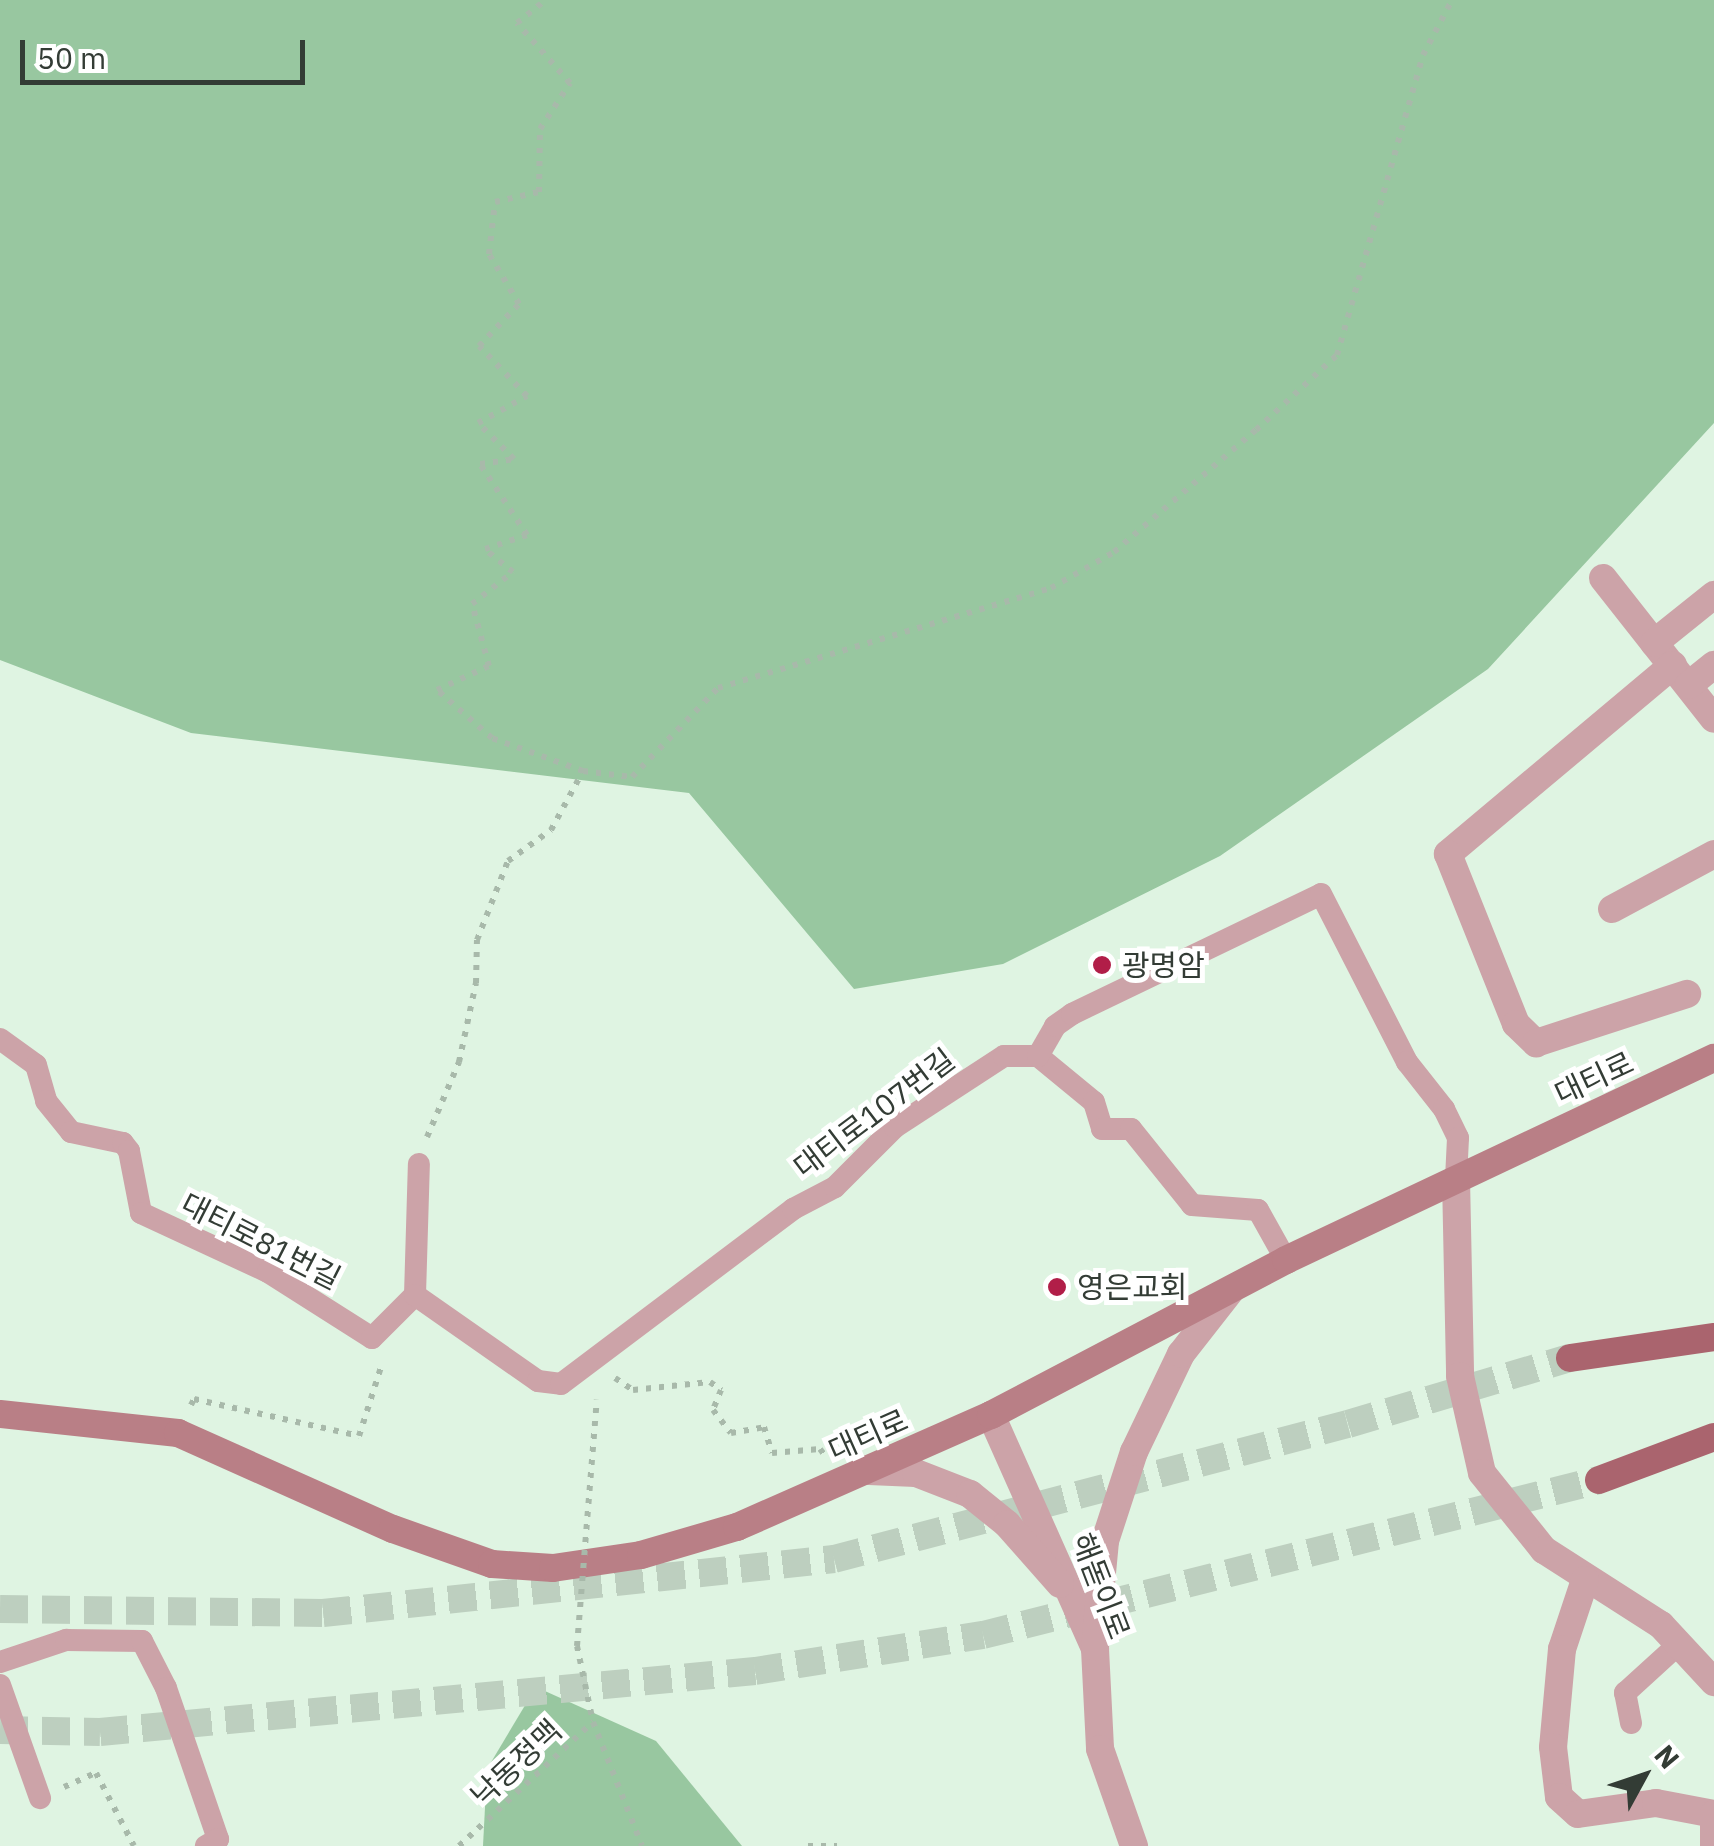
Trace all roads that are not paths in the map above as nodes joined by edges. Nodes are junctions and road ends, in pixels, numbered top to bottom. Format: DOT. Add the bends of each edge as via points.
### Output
graph roads {
  1 [pos="1603,578"];
  2 [pos="1714,595"];
  3 [pos="1654,643"];
  4 [pos="1714,665"];
  5 [pos="1681,675"];
  6 [pos="1714,719"];
  7 [pos="1714,854"];
  8 [pos="1612,908"];
  9 [pos="1687,994"];
  10 [pos="0,1040"];
  11 [pos="1038,1056"];
  12 [pos="1714,1058"];
  13 [pos="420,1164"];
  14 [pos="1456,1179"];
  15 [pos="1286,1260"];
  16 [pos="1231,1290"];
  17 [pos="414,1295"];
  18 [pos="1714,1337"];
  19 [pos="1570,1358"];
  20 [pos="991,1415"];
  21 [pos="1,1416"];
  22 [pos="1714,1437"];
  23 [pos="857,1476"];
  24 [pos="1599,1480"];
  25 [pos="1585,1580"];
  26 [pos="1072,1596"];
  27 [pos="1680,1643"];
  28 [pos="1095,1648"];
  29 [pos="0,1662"];
  30 [pos="1714,1682"];
  31 [pos="0,1685"];
  32 [pos="1631,1724"];
  33 [pos="40,1798"];
  34 [pos="206,1846"];
  35 [pos="1134,1846"];
  36 [pos="1714,1846"];
  1 -- 3 [label="street"];
  2 -- 3 [label="street"];
  3 -- 5 [label="street"];
  4 -- 5 [label="street"];
  5 -- 6 [label="street"];
  5 -- 9 [label="street" via="1448,854 1516,1024 1536,1043"];
  7 -- 8 [label="street"];
  10 -- 17 [label="lane, 대티로81번길" via="36,1065 46,1101 71,1132 122,1143 129,1151 141,1213 268,1272 372,1338"];
  11 -- 14 [label="lane" via="1072,1014 1321,894 1407,1062 1458,1138"];
  11 -- 15 [label="lane" via="1094,1102 1102,1129 1132,1129 1192,1206 1258,1210"];
  11 -- 17 [label="lane, 대티로107번길" via="1004,1056 895,1127 835,1187 793,1210 561,1384 538,1382"];
  12 -- 14 [label="main road, 대티로"];
  13 -- 17 [label="lane"];
  14 -- 15 [label="main road, 대티로"];
  14 -- 25 [label="street" via="1454,1284 1472,1448 1491,1486 1534,1538"];
  15 -- 16 [label="main road, 대티로"];
  16 -- 20 [label="main road, 대티로"];
  16 -- 28 [label="street" via="1182,1354 1134,1452 1105,1540"];
  18 -- 19 [label="main road"];
  20 -- 23 [label="main road, 대티로"];
  20 -- 26 [label="street, 해돋이로"];
  21 -- 23 [label="main road, 대티로" via="178,1434 392,1529 492,1564 553,1568 642,1554 737,1528"];
  22 -- 24 [label="main road"];
  23 -- 26 [label="street" via="916,1472 970,1494"];
  25 -- 27 [label="street"];
  25 -- 36 [label="street" via="1562,1648 1553,1747 1559,1797 1578,1814 1656,1803 1714,1814"];
  26 -- 28 [label="street, 해돋이로"];
  27 -- 30 [label="street"];
  27 -- 32 [label="lane" via="1625,1693"];
  28 -- 35 [label="street, 해돋이로" via="1100,1750"];
  29 -- 34 [label="lane" via="66,1640 142,1642 166,1688 218,1839"];
  31 -- 33 [label="lane"];
}
